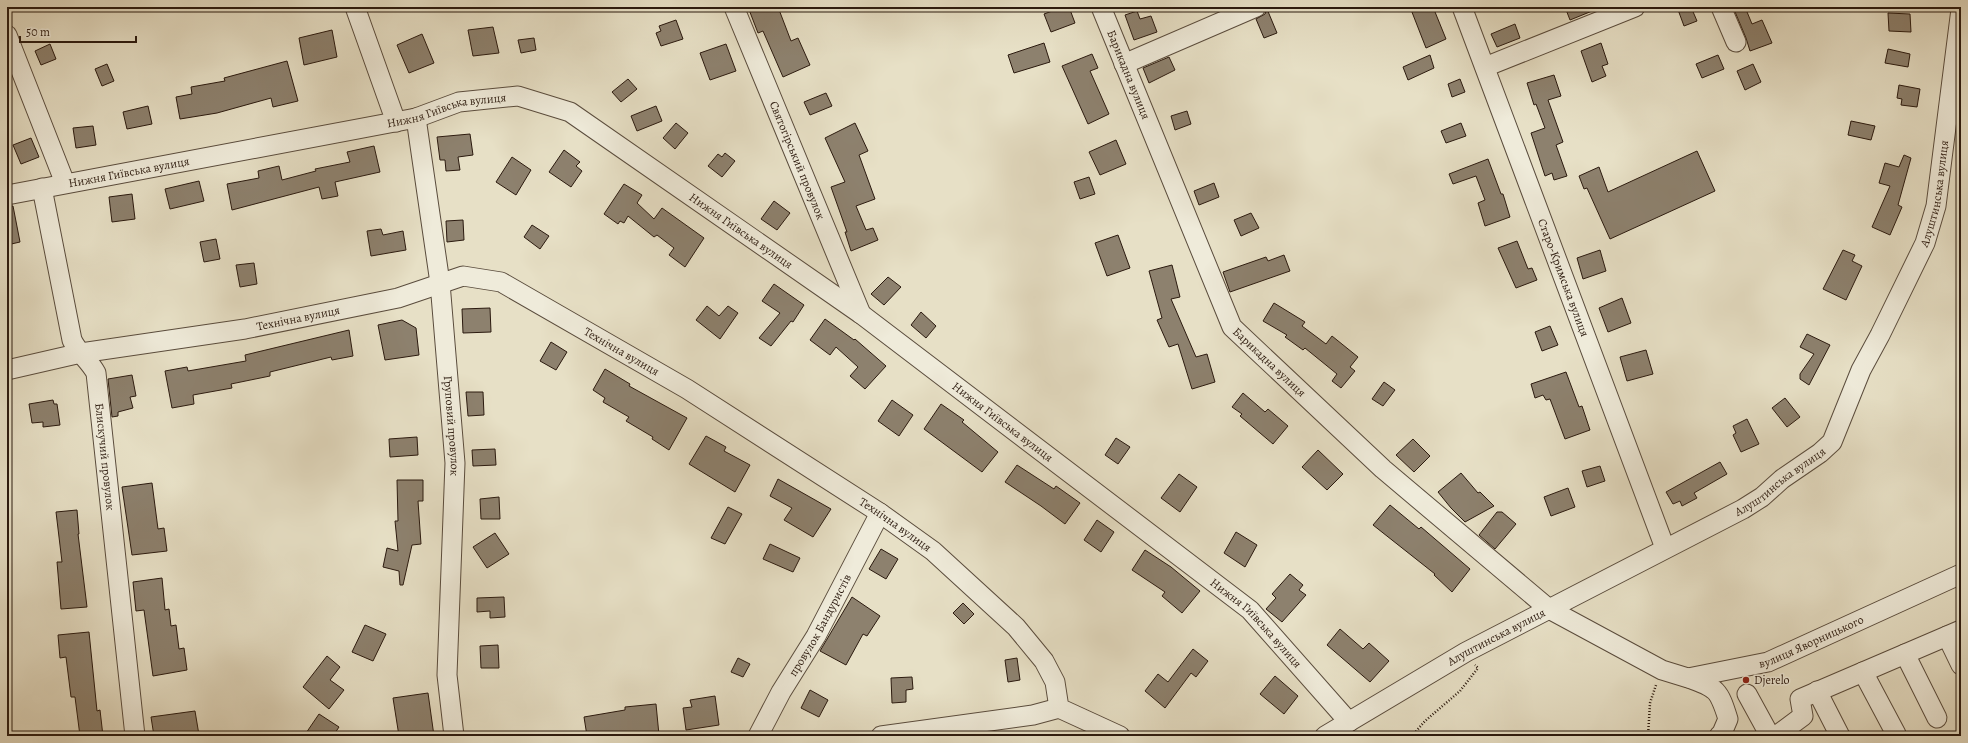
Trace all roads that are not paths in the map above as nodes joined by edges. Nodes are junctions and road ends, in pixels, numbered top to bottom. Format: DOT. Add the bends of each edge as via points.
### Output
graph roads {
  1 [pos="355,7"];
  2 [pos="734,7"];
  3 [pos="1101,7"];
  4 [pos="1256,7"];
  5 [pos="1462,7"];
  6 [pos="1635,7"];
  7 [pos="1722,7"];
  8 [pos="1961,9"];
  9 [pos="7,36"];
  10 [pos="1736,42"];
  11 [pos="1124,64"];
  12 [pos="1485,67"];
  13 [pos="416,118"];
  14 [pos="396,122"];
  15 [pos="65,183"];
  16 [pos="42,188"];
  17 [pos="7,195"];
  18 [pos="440,283"];
  19 [pos="861,314"];
  20 [pos="81,353"];
  21 [pos="7,370"];
  22 [pos="880,513"];
  23 [pos="1665,548"];
  24 [pos="1961,574"];
  25 [pos="1549,609"];
  26 [pos="1954,633"];
  27 [pos="1905,654"];
  28 [pos="1961,665"];
  29 [pos="1863,672"];
  30 [pos="1688,678"];
  31 [pos="1817,691"];
  32 [pos="1747,694"];
  33 [pos="1059,708"];
  34 [pos="1937,718"];
  35 [pos="1349,722"];
  36 [pos="1896,734"];
  37 [pos="135,736"];
  38 [pos="454,736"];
  39 [pos="758,736"];
  40 [pos="881,736"];
  41 [pos="1120,736"];
  42 [pos="1325,736"];
  43 [pos="1719,736"];
  44 [pos="1770,736"];
  45 [pos="1776,736"];
  46 [pos="1840,736"];
  1 -- 14 [label="street"];
  2 -- 19 [label="street, Святогірський провулок"];
  3 -- 11 [label="street, Барикадна вулиця"];
  4 -- 11 [label="street"];
  5 -- 12 [label="street, Старо-Кримська вулиця"];
  6 -- 12 [label="street"];
  7 -- 10 [label="street"];
  8 -- 23 [label="street, Алуштинська вулиця" via="1936,206 1925,243 1861,370 1832,442 1762,497"];
  9 -- 15 [label="street"];
  11 -- 25 [label="street, Барикадна вулиця" via="1232,327 1383,469"];
  12 -- 23 [label="street, Старо-Кримська вулиця"];
  13 -- 14 [label="street, Нижня Гиївська вулиця"];
  13 -- 18 [label="street, Груповий провулок"];
  13 -- 19 [label="street, Нижня Гиївська вулиця" via="459,102 518,96 570,112"];
  14 -- 15 [label="street, Нижня Гиївська вулиця"];
  15 -- 16 [label="street, Нижня Гиївська вулиця"];
  16 -- 17 [label="street, Нижня Гиївська вулиця"];
  16 -- 20 [label="street, Блискучий провулок" via="72,340"];
  18 -- 20 [label="street, Технічна вулиця" via="398,298 244,329"];
  18 -- 22 [label="street, Технічна вулиця" via="463,276 502,282 687,389"];
  18 -- 38 [label="street, Груповий провулок" via="455,464 447,659"];
  19 -- 35 [label="street, Нижня Гиївська вулиця" via="1250,610"];
  20 -- 21 [label="street, Технічна вулиця"];
  20 -- 37 [label="street, Блискучий провулок" via="96,373"];
  22 -- 33 [label="street, Технічна вулиця" via="933,552 1016,627 1044,661 1055,682"];
  22 -- 39 [label="street, провулок Бандуристів" via="816,636 781,692"];
  23 -- 25 [label="street, Алуштинська вулиця"];
  24 -- 30 [label="street, вулиця Яворницького" via="1768,662"];
  25 -- 30 [label="street, вулиця Яворницького" via="1662,670"];
  25 -- 35 [label="street, Алуштинська вулиця" via="1466,652"];
  26 -- 27 [label="street"];
  26 -- 28 [label="street"];
  27 -- 29 [label="street"];
  27 -- 34 [label="street"];
  29 -- 31 [label="street"];
  29 -- 36 [label="street"];
  30 -- 43 [label="street" via="1712,686 1723,701 1728,719"];
  31 -- 45 [label="street" via="1800,699 1803,716"];
  31 -- 46 [label="street"];
  32 -- 44 [label="street"];
  33 -- 40 [label="street" via="1033,715"];
  33 -- 41 [label="street"];
  35 -- 42 [label="street, Алуштинська вулиця"];
}
